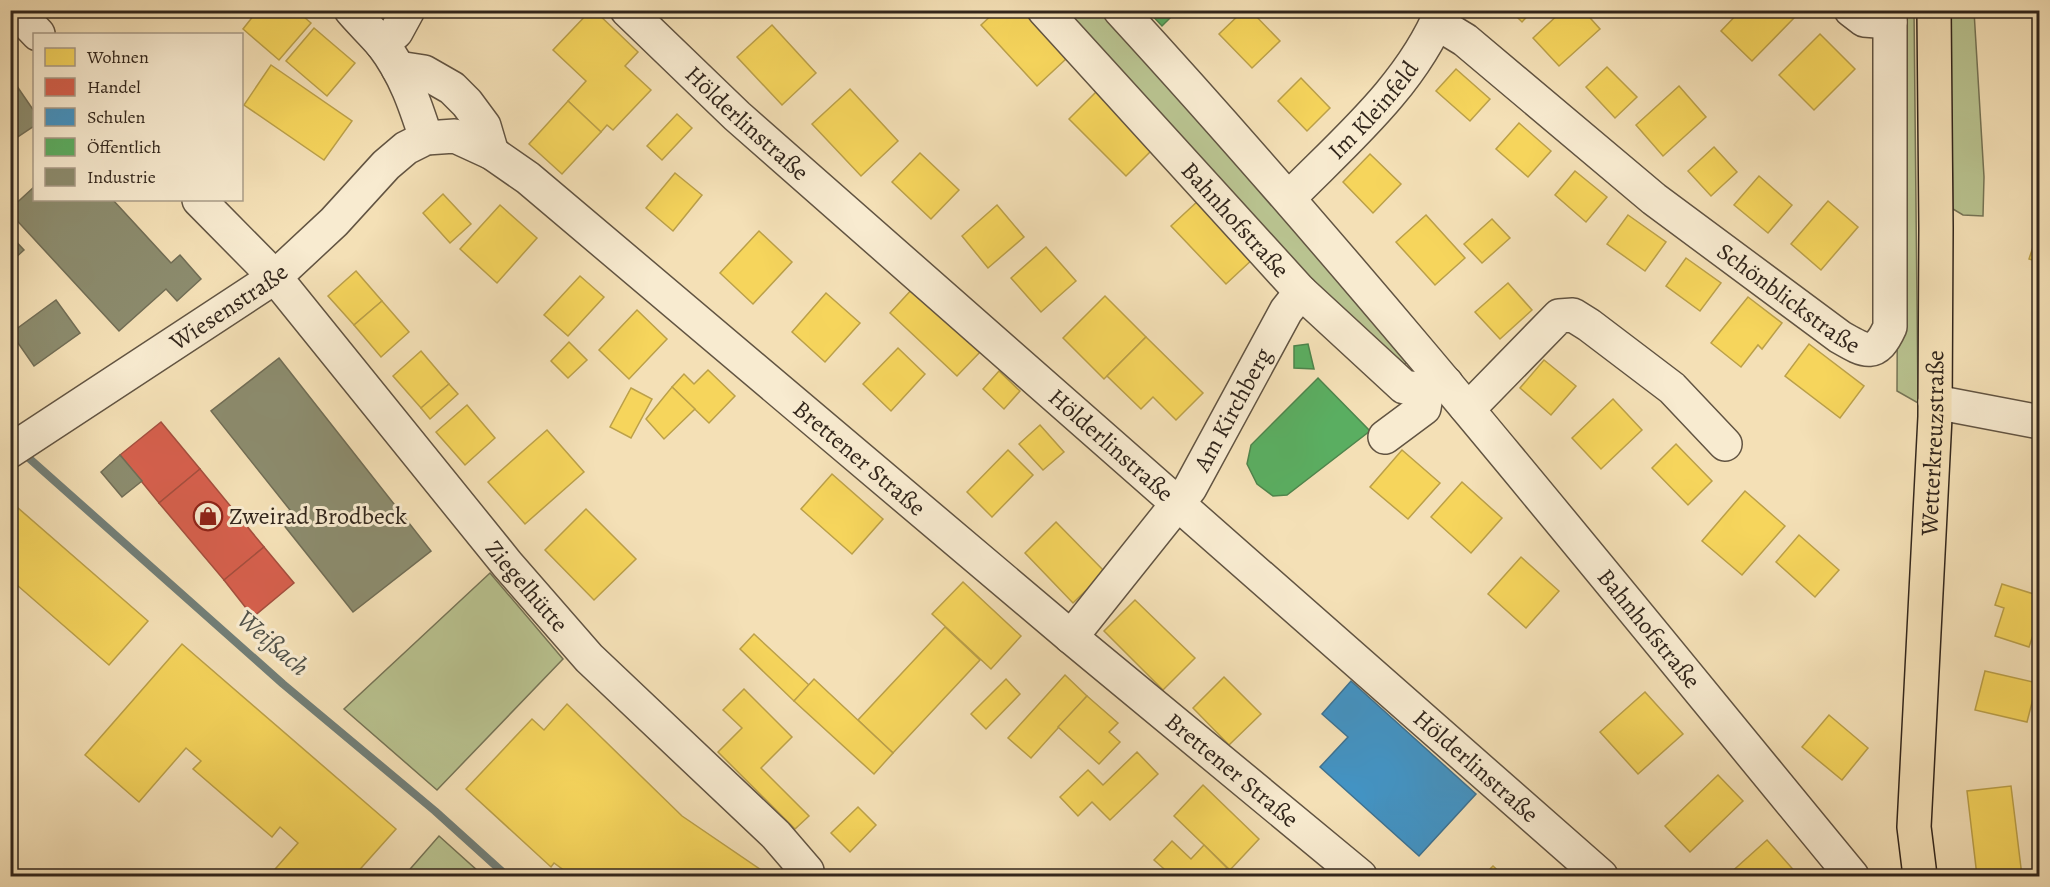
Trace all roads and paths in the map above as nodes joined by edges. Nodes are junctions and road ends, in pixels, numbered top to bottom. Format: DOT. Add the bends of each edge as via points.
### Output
graph roads {
  1 [pos="15,10"];
  2 [pos="351,10"];
  3 [pos="408,10"];
  4 [pos="627,10"];
  5 [pos="1044,10"];
  6 [pos="1120,10"];
  7 [pos="1851,10"];
  8 [pos="1934,10"];
  9 [pos="1890,16"];
  10 [pos="1440,17"];
  11 [pos="37,33"];
  12 [pos="390,56"];
  13 [pos="426,138"];
  14 [pos="492,153"];
  15 [pos="1289,198"];
  16 [pos="200,201"];
  17 [pos="275,277"];
  18 [pos="1301,292"];
  19 [pos="1446,393"];
  20 [pos="1935,402"];
  21 [pos="2040,422"];
  22 [pos="1385,437"];
  23 [pos="23,443"];
  24 [pos="1725,444"];
  25 [pos="1179,504"];
  26 [pos="1071,637"];
  27 [pos="807,871"];
  28 [pos="1360,876"];
  29 [pos="1600,876"];
  30 [pos="1852,876"];
  31 [pos="1920,876"];
  1 -- 11 [label="street"];
  2 -- 12 [label="street"];
  3 -- 12 [label="street" via="396,32"];
  4 -- 25 [label="street, Hölderlinstraße" via="737,116"];
  5 -- 18 [label="street, Bahnhofstraße"];
  6 -- 15 [label="street, Bahnhofstraße"];
  7 -- 9 [label="street" via="1864,20"];
  8 -- 20 [label="main road, Wetterkreuzstraße"];
  9 -- 10 [label="street, Schönblickstraße" via="1890,327 1883,343 1872,350 1859,348 1840,337 1673,213"];
  10 -- 15 [label="street, Im Kleinfeld" via="1397,87"];
  12 -- 13 [label="street" via="416,104"];
  12 -- 14 [label="street" via="452,88 484,126"];
  13 -- 14 [label="street, Brettener Straße" via="455,136"];
  13 -- 17 [label="street, Wiesenstraße" via="386,165 334,222"];
  14 -- 26 [label="street, Brettener Straße" via="528,178"];
  15 -- 19 [label="street, Bahnhofstraße"];
  16 -- 17 [label="street, Ziegelhütte"];
  17 -- 23 [label="street, Wiesenstraße"];
  17 -- 27 [label="street, Ziegelhütte" via="507,564 589,658 776,835"];
  18 -- 19 [label="street, Bahnhofstraße" via="1404,387"];
  18 -- 25 [label="street, Am Kirchberg" via="1286,311"];
  19 -- 22 [label="street"];
  19 -- 24 [label="street" via="1479,398 1559,316 1573,315 1672,388"];
  19 -- 30 [label="street, Bahnhofstraße"];
  20 -- 21 [label="street"];
  20 -- 31 [label="main road, Wetterkreuzstraße" via="1914,827"];
  25 -- 26 [label="street, Am Kirchberg"];
  25 -- 29 [label="street, Hölderlinstraße"];
  26 -- 28 [label="street, Brettener Straße"];
}
